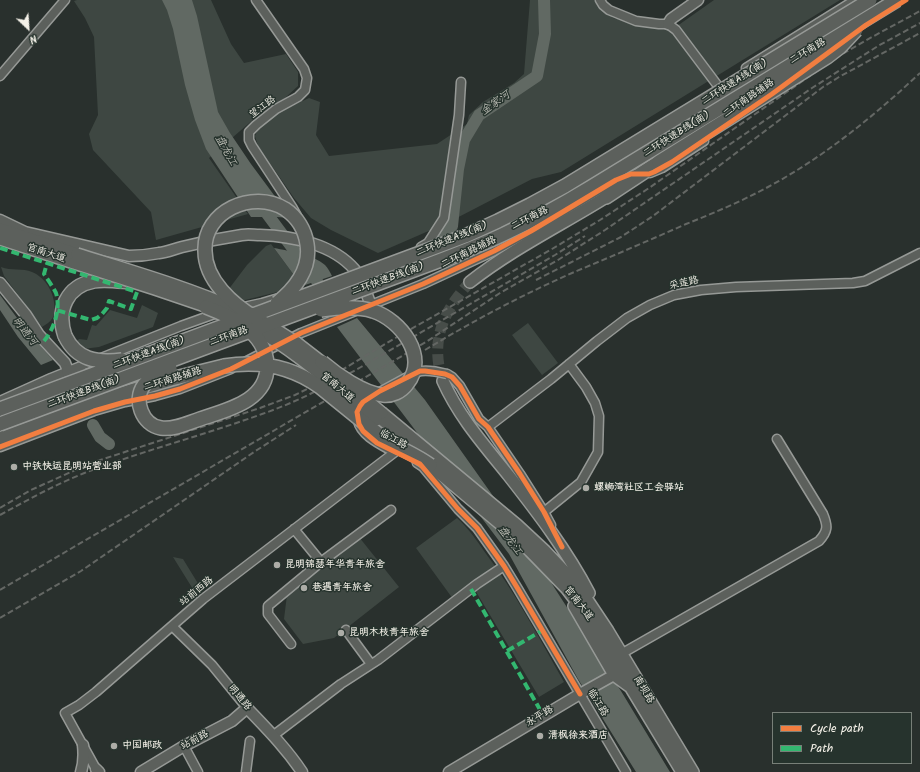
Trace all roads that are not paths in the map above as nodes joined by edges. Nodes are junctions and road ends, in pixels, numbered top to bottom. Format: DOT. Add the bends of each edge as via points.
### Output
graph roads {
  1 [pos="65,0"];
  2 [pos="256,0"];
  3 [pos="600,0"];
  4 [pos="698,0"];
  5 [pos="855,0"];
  6 [pos="870,0"];
  7 [pos="893,0"];
  8 [pos="897,0"];
  9 [pos="906,0"];
  10 [pos="878,5"];
  11 [pos="668,24"];
  12 [pos="0,76"];
  13 [pos="461,82"];
  14 [pos="718,86"];
  15 [pos="641,174"];
  16 [pos="606,198"];
  17 [pos="0,220"];
  18 [pos="0,229"];
  19 [pos="0,239"];
  20 [pos="307,242"];
  21 [pos="421,247"];
  22 [pos="920,253"];
  23 [pos="360,278"];
  24 [pos="470,282"];
  25 [pos="0,283"];
  26 [pos="155,289"];
  27 [pos="371,306"];
  28 [pos="206,307"];
  29 [pos="246,318"];
  30 [pos="267,323"];
  31 [pos="233,338"];
  32 [pos="166,348"];
  33 [pos="322,362"];
  34 [pos="569,364"];
  35 [pos="68,371"];
  36 [pos="93,377"];
  37 [pos="445,378"];
  38 [pos="0,401"];
  39 [pos="0,411"];
  40 [pos="60,416"];
  41 [pos="81,416"];
  42 [pos="0,423"];
  43 [pos="488,427"];
  44 [pos="39,428"];
  45 [pos="0,439"];
  46 [pos="777,439"];
  47 [pos="0,447"];
  48 [pos="395,452"];
  49 [pos="430,465"];
  50 [pos="390,510"];
  51 [pos="544,512"];
  52 [pos="294,529"];
  53 [pos="562,548"];
  54 [pos="321,562"];
  55 [pos="504,566"];
  56 [pos="569,584"];
  57 [pos="593,608"];
  58 [pos="172,626"];
  59 [pos="346,630"];
  60 [pos="291,644"];
  61 [pos="620,658"];
  62 [pos="371,664"];
  63 [pos="613,676"];
  64 [pos="631,688"];
  65 [pos="582,692"];
  66 [pos="246,708"];
  67 [pos="274,735"];
  68 [pos="250,741"];
  69 [pos="83,745"];
  70 [pos="184,746"];
  71 [pos="98,771"];
  72 [pos="81,772"];
  73 [pos="141,772"];
  74 [pos="198,772"];
  75 [pos="246,772"];
  76 [pos="302,772"];
  77 [pos="449,772"];
  78 [pos="626,772"];
  79 [pos="682,772"];
  80 [pos="693,772"];
  1 -- 12 [label="street"];
  2 -- 20 [label="street, 望江路" via="304,69 307,78 305,90 256,125 250,132 249,140 292,207"];
  3 -- 11 [label="street" via="609,10 636,21"];
  4 -- 11 [label="street" via="671,19"];
  5 -- 14 [label="street, 二环南路辅路"];
  6 -- 29 [label="highway, 二环快速A线(南), bridge" via="617,155 520,211 447,243"];
  7 -- 23 [label="main road, 二环南路" via="547,210 470,247"];
  8 -- 10 [label="highway, 二环快速B线(南), bridge"];
  9 -- 15 [label="street, 二环南路辅路" via="866,25 767,98 672,162 649,174"];
  10 -- 15 [label="highway, bridge" via="840,47"];
  10 -- 23 [label="main road, 二环南路" via="532,207 466,238"];
  10 -- 30 [label="highway, 二环快速B线(南), bridge" via="647,153 537,218 465,251"];
  11 -- 14 [label="street" via="676,30"];
  13 -- 21 [label="street" via="459,115 444,218 428,243"];
  14 -- 21 [label="street, 二环南路辅路" via="598,162 536,197 478,225"];
  15 -- 16 [label="highway"];
  15 -- 27 [label="street, 二环南路辅路" via="631,174 616,180 506,244"];
  16 -- 24 [label="main road" via="524,245"];
  17 -- 20 [label="street" via="25,232 128,256 159,253 244,234 269,235"];
  18 -- 30 [label="main road, 官南大道, bridge" via="198,293"];
  19 -- 26 [label="main road, 官南大道, bridge"];
  20 -- 23 [label="street" via="336,254 347,262"];
  21 -- 23 [label="street, 二环南路辅路"];
  22 -- 34 [label="street, 采莲路" via="865,280 853,283 736,287 674,295 627,318"];
  23 -- 27 [label="street"];
  23 -- 35 [label="street, 二环南路辅路" via="224,311"];
  23 -- 36 [label="main road, 二环南路"];
  23 -- 42 [label="main road, 二环南路"];
  25 -- 35 [label="street" via="39,335 64,362"];
  26 -- 28 [label="main road, 官南大道, bridge"];
  26 -- 32 [label="highway, bridge" via="124,282 89,282 67,298 62,310 61,323 64,336 71,346 85,357 97,361 131,358"];
  27 -- 41 [label="street, 二环南路辅路" via="301,333 244,363 198,383"];
  28 -- 31 [label="highway, bridge" via="239,323 257,338 267,362 264,383 256,394 244,403 176,426 158,427 144,417 140,408 140,392 151,379"];
  28 -- 49 [label="main road, 官南大道, bridge" via="247,324 296,354"];
  29 -- 30 [label="highway, bridge" via="251,316 256,314 269,308 289,293 300,280 307,263 307,242 301,225 281,207 264,201 244,203 225,212 211,227 204,252 210,273 224,292 242,309 251,315 255,317 259,320"];
  29 -- 32 [label="highway, 二环快速A线(南), bridge"];
  30 -- 31 [label="highway, 二环快速B线(南), bridge"];
  30 -- 33 [label="main road, 官南大道, bridge"];
  30 -- 33 [label="highway, bridge" via="316,311 364,309 379,313 397,325 410,343 415,360 408,383 399,392 388,395 365,390"];
  31 -- 42 [label="highway, 二环快速B线(南), bridge"];
  32 -- 39 [label="highway, 二环快速A线(南), bridge"];
  33 -- 56 [label="main road, 官南大道, bridge" via="517,525 552,558"];
  34 -- 43 [label="street, 采莲路"];
  34 -- 51 [label="street" via="595,403 599,416 598,452 581,482"];
  35 -- 36 [label="main road"];
  35 -- 38 [label="street, 二环南路辅路"];
  36 -- 39 [label="main road, 二环南路"];
  37 -- 43 [label="street" via="452,377 460,386 479,419"];
  37 -- 48 [label="street, 临江路, bridge" via="425,370 420,371 380,391 360,406 357,412 358,424 363,431 377,443"];
  37 -- 53 [label="main road" via="450,397 459,412"];
  40 -- 41 [label="highway"];
  40 -- 44 [label="highway"];
  40 -- 49 [label="highway, bridge" via="171,379 224,366 250,363 292,371 309,380 383,438"];
  41 -- 44 [label="street, 二环南路辅路"];
  43 -- 51 [label="street"];
  44 -- 45 [label="highway"];
  44 -- 47 [label="street, 二环南路辅路"];
  46 -- 61 [label="street" via="826,520 824,536"];
  48 -- 52 [label="street, 站前西路"];
  48 -- 55 [label="street, 临江路" via="423,467 477,528"];
  49 -- 56 [label="main road, 官南大道"];
  50 -- 54 [label="street"];
  51 -- 53 [label="street"];
  52 -- 54 [label="street"];
  52 -- 58 [label="street, 站前西路"];
  53 -- 61 [label="main road" via="586,587"];
  54 -- 60 [label="street" via="268,606 268,614"];
  55 -- 62 [label="street"];
  55 -- 65 [label="street, 临江路"];
  56 -- 57 [label="main road, 官南大道"];
  56 -- 61 [label="main road, 官南大道" via="578,602"];
  56 -- 63 [label="main road" via="576,611"];
  57 -- 61 [label="main road, 南坝路"];
  58 -- 66 [label="street, 明通路" via="212,665"];
  58 -- 69 [label="street, 站前西路" via="96,692 65,713"];
  59 -- 62 [label="street"];
  61 -- 64 [label="main road, 南坝路"];
  61 -- 80 [label="main road, 南坝路"];
  62 -- 67 [label="street"];
  63 -- 64 [label="main road"];
  63 -- 65 [label="street, 永平路"];
  64 -- 79 [label="main road, 南坝路"];
  65 -- 77 [label="street, 永平路"];
  65 -- 78 [label="street, 临江路"];
  66 -- 67 [label="street, 明通路"];
  66 -- 70 [label="street, 站前路" via="232,721"];
  67 -- 76 [label="street, 明通路"];
  68 -- 75 [label="street"];
  69 -- 71 [label="street, 站前西路"];
  69 -- 72 [label="street"];
  70 -- 73 [label="street, 站前路"];
  70 -- 74 [label="street"];
}
